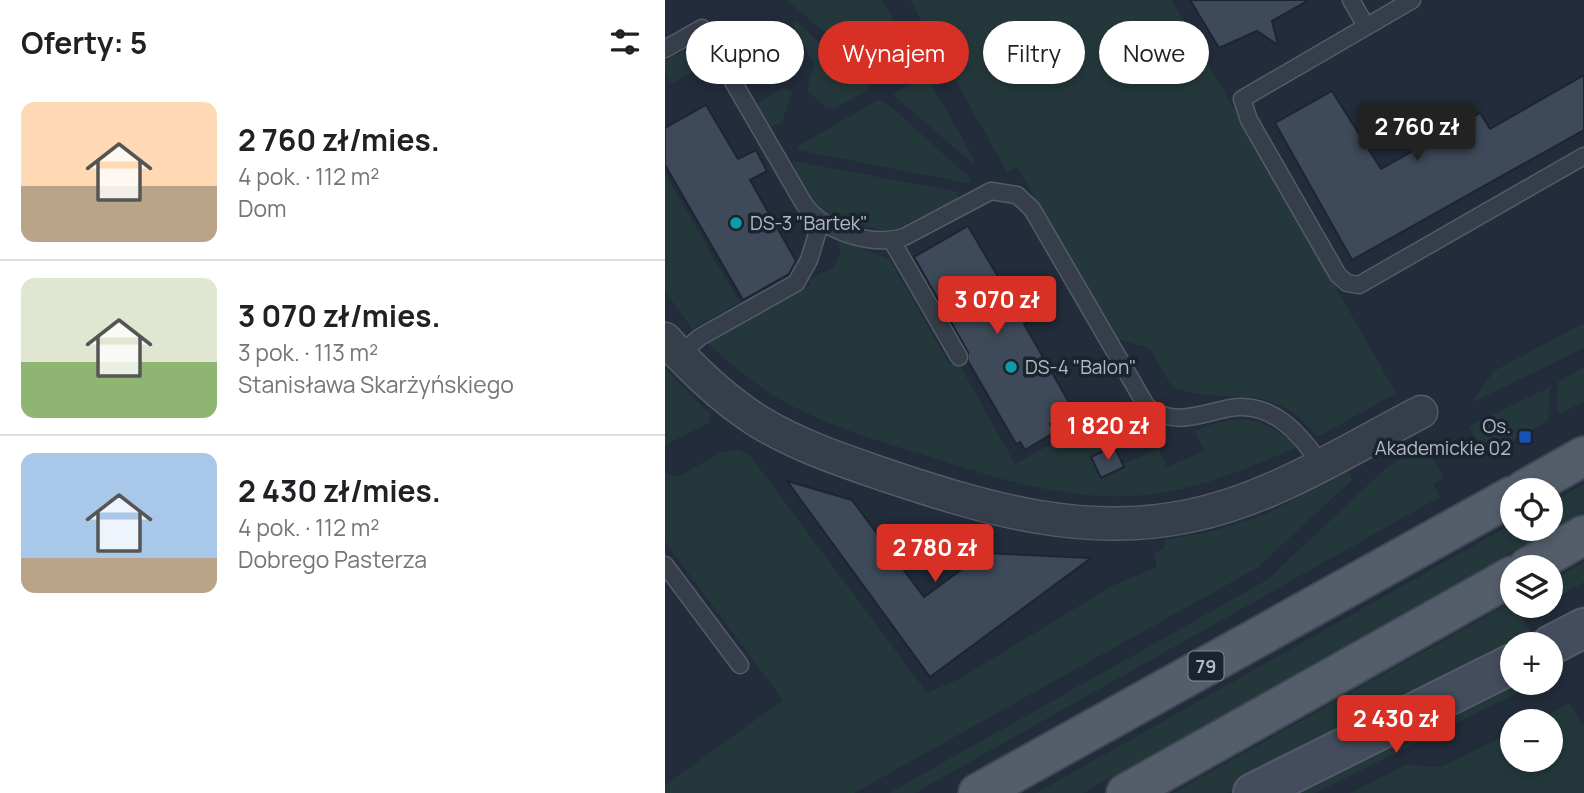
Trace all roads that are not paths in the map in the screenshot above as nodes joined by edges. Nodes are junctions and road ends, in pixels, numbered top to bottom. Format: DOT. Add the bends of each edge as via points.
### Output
graph roads {
  1 [pos="1350,0"];
  2 [pos="1412,0"];
  3 [pos="1366,26"];
  4 [pos="665,49"];
  5 [pos="1584,156"];
  6 [pos="821,221"];
  7 [pos="892,241"];
  8 [pos="672,347"];
  9 [pos="959,357"];
  10 [pos="1421,412"];
  11 [pos="1584,456"];
  12 [pos="1321,465"];
  13 [pos="1545,478"];
  14 [pos="1500,503"];
  15 [pos="1584,535"];
  16 [pos="1549,555"];
  17 [pos="665,565"];
  18 [pos="1500,583"];
  19 [pos="1584,628"];
  20 [pos="1563,639"];
  21 [pos="740,665"];
  22 [pos="1500,670"];
  23 [pos="978,793"];
  24 [pos="1126,793"];
  25 [pos="1253,793"];
  1 -- 3 [label="lane"];
  2 -- 3 [label="lane"];
  3 -- 5 [label="lane" via="1242,99 1249,120 1346,283 1359,285"];
  4 -- 6 [label="lane" via="702,28 804,204"];
  6 -- 7 [label="lane" via="858,236"];
  6 -- 8 [label="lane" via="796,283 700,337"];
  7 -- 9 [label="lane"];
  7 -- 12 [label="lane" via="991,191 1017,195 1032,209 1147,407 1171,419 1234,408 1262,410 1293,429"];
  8 -- 12 [label="street" via="703,379 761,423 824,454 964,502 1047,520 1120,526 1191,516 1272,489"];
  10 -- 12 [label="street"];
  11 -- 13 [label="main road"];
  14 -- 23 [label="main road, 79"];
  15 -- 16 [label="main road"];
  17 -- 21 [label="lane"];
  18 -- 24 [label="main road"];
  19 -- 20 [label="street"];
  22 -- 25 [label="street"];
}
